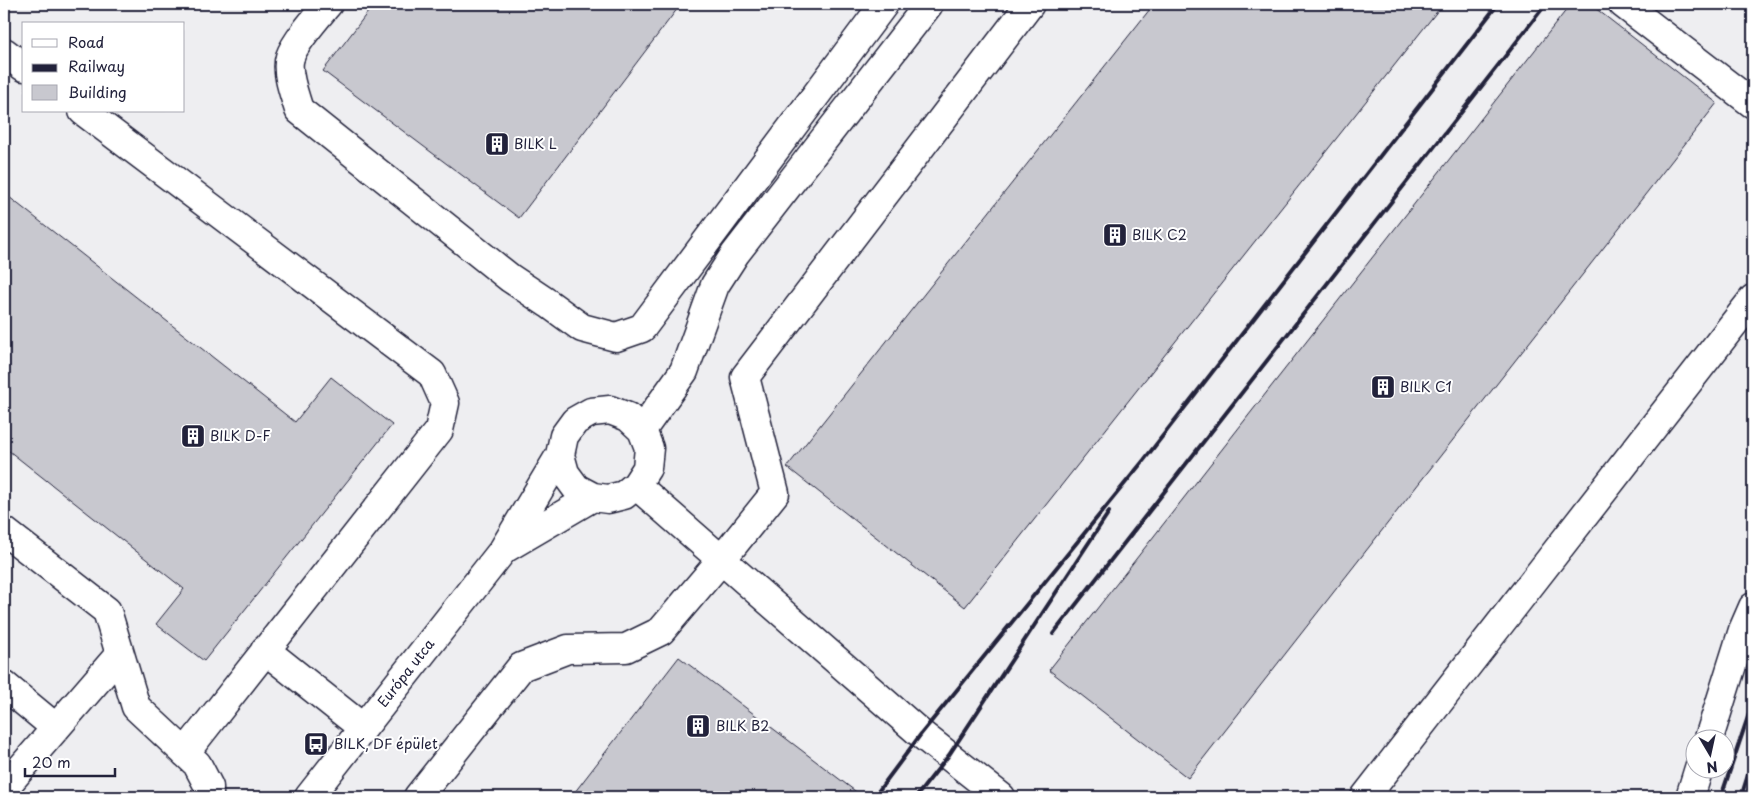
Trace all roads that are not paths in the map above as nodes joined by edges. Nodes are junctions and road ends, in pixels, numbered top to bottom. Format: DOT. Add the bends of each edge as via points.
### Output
graph roads {
  1 [pos="328,4"];
  2 [pos="884,4"];
  3 [pos="929,4"];
  4 [pos="1030,4"];
  5 [pos="1623,4"];
  6 [pos="4,52"];
  7 [pos="22,66"];
  8 [pos="1753,104"];
  9 [pos="84,112"];
  10 [pos="1753,299"];
  11 [pos="642,430"];
  12 [pos="560,455"];
  13 [pos="636,486"];
  14 [pos="593,497"];
  15 [pos="4,531"];
  16 [pos="503,550"];
  17 [pos="722,559"];
  18 [pos="1753,606"];
  19 [pos="265,650"];
  20 [pos="120,654"];
  21 [pos="4,686"];
  22 [pos="56,728"];
  23 [pos="364,728"];
  24 [pos="1712,728"];
  25 [pos="185,753"];
  26 [pos="1696,778"];
  27 [pos="5,785"];
  28 [pos="209,797"];
  29 [pos="309,797"];
  30 [pos="418,797"];
  31 [pos="1001,797"];
  32 [pos="1364,797"];
  33 [pos="1690,797"];
  1 -- 2 [label="street" via="305,32 290,58 290,79 299,110 510,278 582,328 616,338 642,328"];
  3 -- 11 [label="street" via="735,254 715,285 684,370"];
  4 -- 17 [label="street" via="744,377 775,492"];
  5 -- 8 [label="street"];
  6 -- 7 [label="street"];
  9 -- 19 [label="street" via="432,374 445,403 439,430"];
  10 -- 32 [label="street"];
  11 -- 12 [label="street, Európa utca" via="628,416 610,410 591,412 575,421 564,436"];
  11 -- 13 [label="street" via="649,448 648,462"];
  12 -- 14 [label="street" via="564,473 576,488"];
  12 -- 16 [label="street, Európa utca"];
  13 -- 14 [label="street, Európa utca" via="624,495 608,499"];
  13 -- 17 [label="street"];
  14 -- 16 [label="street, Európa utca"];
  15 -- 20 [label="street" via="107,611"];
  16 -- 23 [label="street, Európa utca"];
  17 -- 30 [label="street" via="661,631 626,648 568,650 521,667"];
  17 -- 31 [label="street" via="921,734"];
  18 -- 24 [label="street"];
  19 -- 23 [label="street"];
  19 -- 25 [label="street"];
  20 -- 22 [label="street"];
  20 -- 25 [label="street" via="136,707"];
  21 -- 22 [label="street"];
  22 -- 27 [label="street"];
  23 -- 29 [label="street, Európa utca"];
  25 -- 28 [label="street" via="197,764 209,787"];
  26 -- 33 [label="street"];
}
